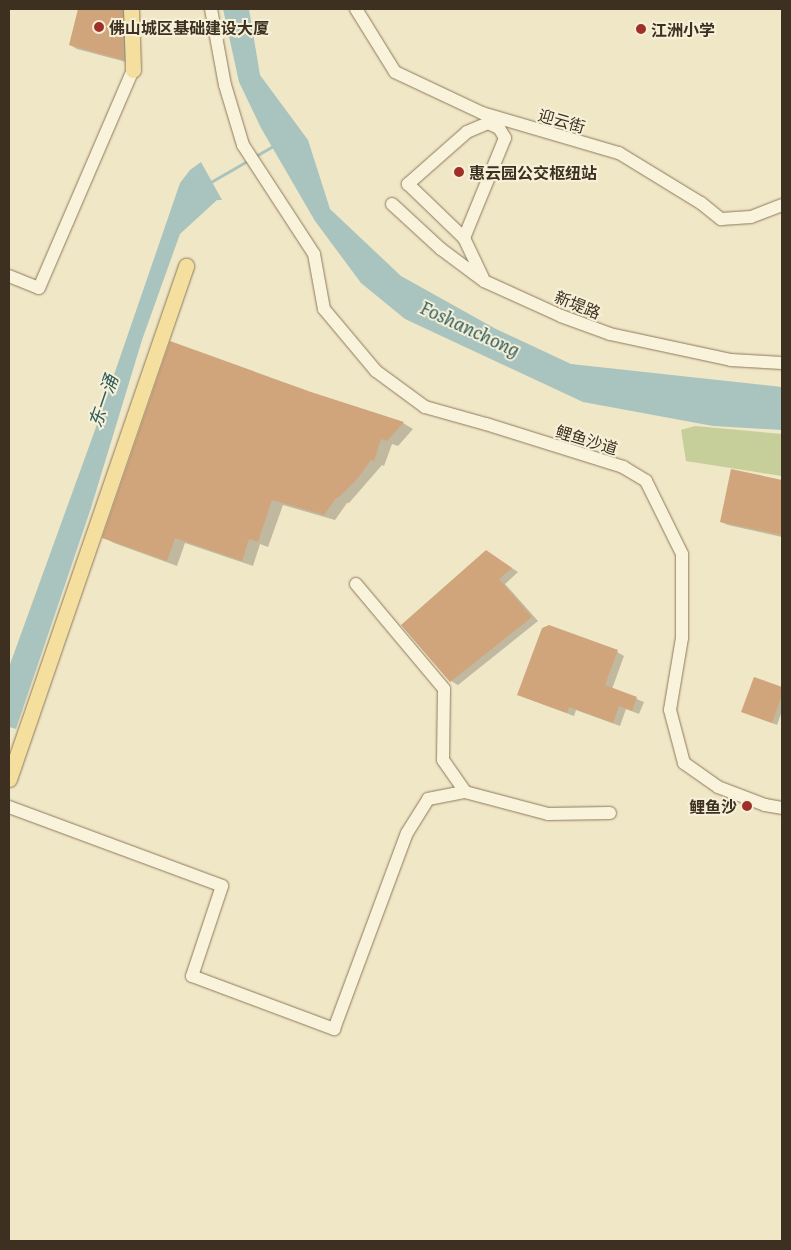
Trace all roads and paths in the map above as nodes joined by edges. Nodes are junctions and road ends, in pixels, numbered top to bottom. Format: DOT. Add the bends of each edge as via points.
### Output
graph roads {
  1 [pos="131,9"];
  2 [pos="212,9"];
  3 [pos="356,9"];
  4 [pos="132,70"];
  5 [pos="392,204"];
  6 [pos="782,205"];
  7 [pos="464,238"];
  8 [pos="186,266"];
  9 [pos="9,276"];
  10 [pos="484,280"];
  11 [pos="782,363"];
  12 [pos="356,584"];
  13 [pos="13,753"];
  14 [pos="9,778"];
  15 [pos="465,792"];
  16 [pos="9,807"];
  17 [pos="782,808"];
  18 [pos="610,813"];
  1 -- 4 [label="main road"];
  2 -- 17 [label="street, 鲤鱼沙道" via="225,85 243,145 314,254 324,309 376,371 425,407 623,467 646,481 682,554 682,638 670,710 684,763 718,787"];
  3 -- 6 [label="street, 迎云街" via="395,72 482,113 619,154 701,203 721,219 751,217"];
  4 -- 9 [label="street" via="39,288"];
  5 -- 10 [label="street, 新堤路" via="442,249"];
  7 -- 7 [label="street" via="505,138 499,128 488,123 466,132 408,184"];
  7 -- 10 [label="street"];
  8 -- 13 [label="main road"];
  10 -- 11 [label="street, 新堤路" via="560,316 610,334 730,360"];
  12 -- 15 [label="street" via="444,689 443,760"];
  13 -- 14 [label="main road"];
  15 -- 16 [label="street" via="428,799 406,833 334,1029 192,976 222,886"];
  15 -- 18 [label="street" via="548,814"];
}
